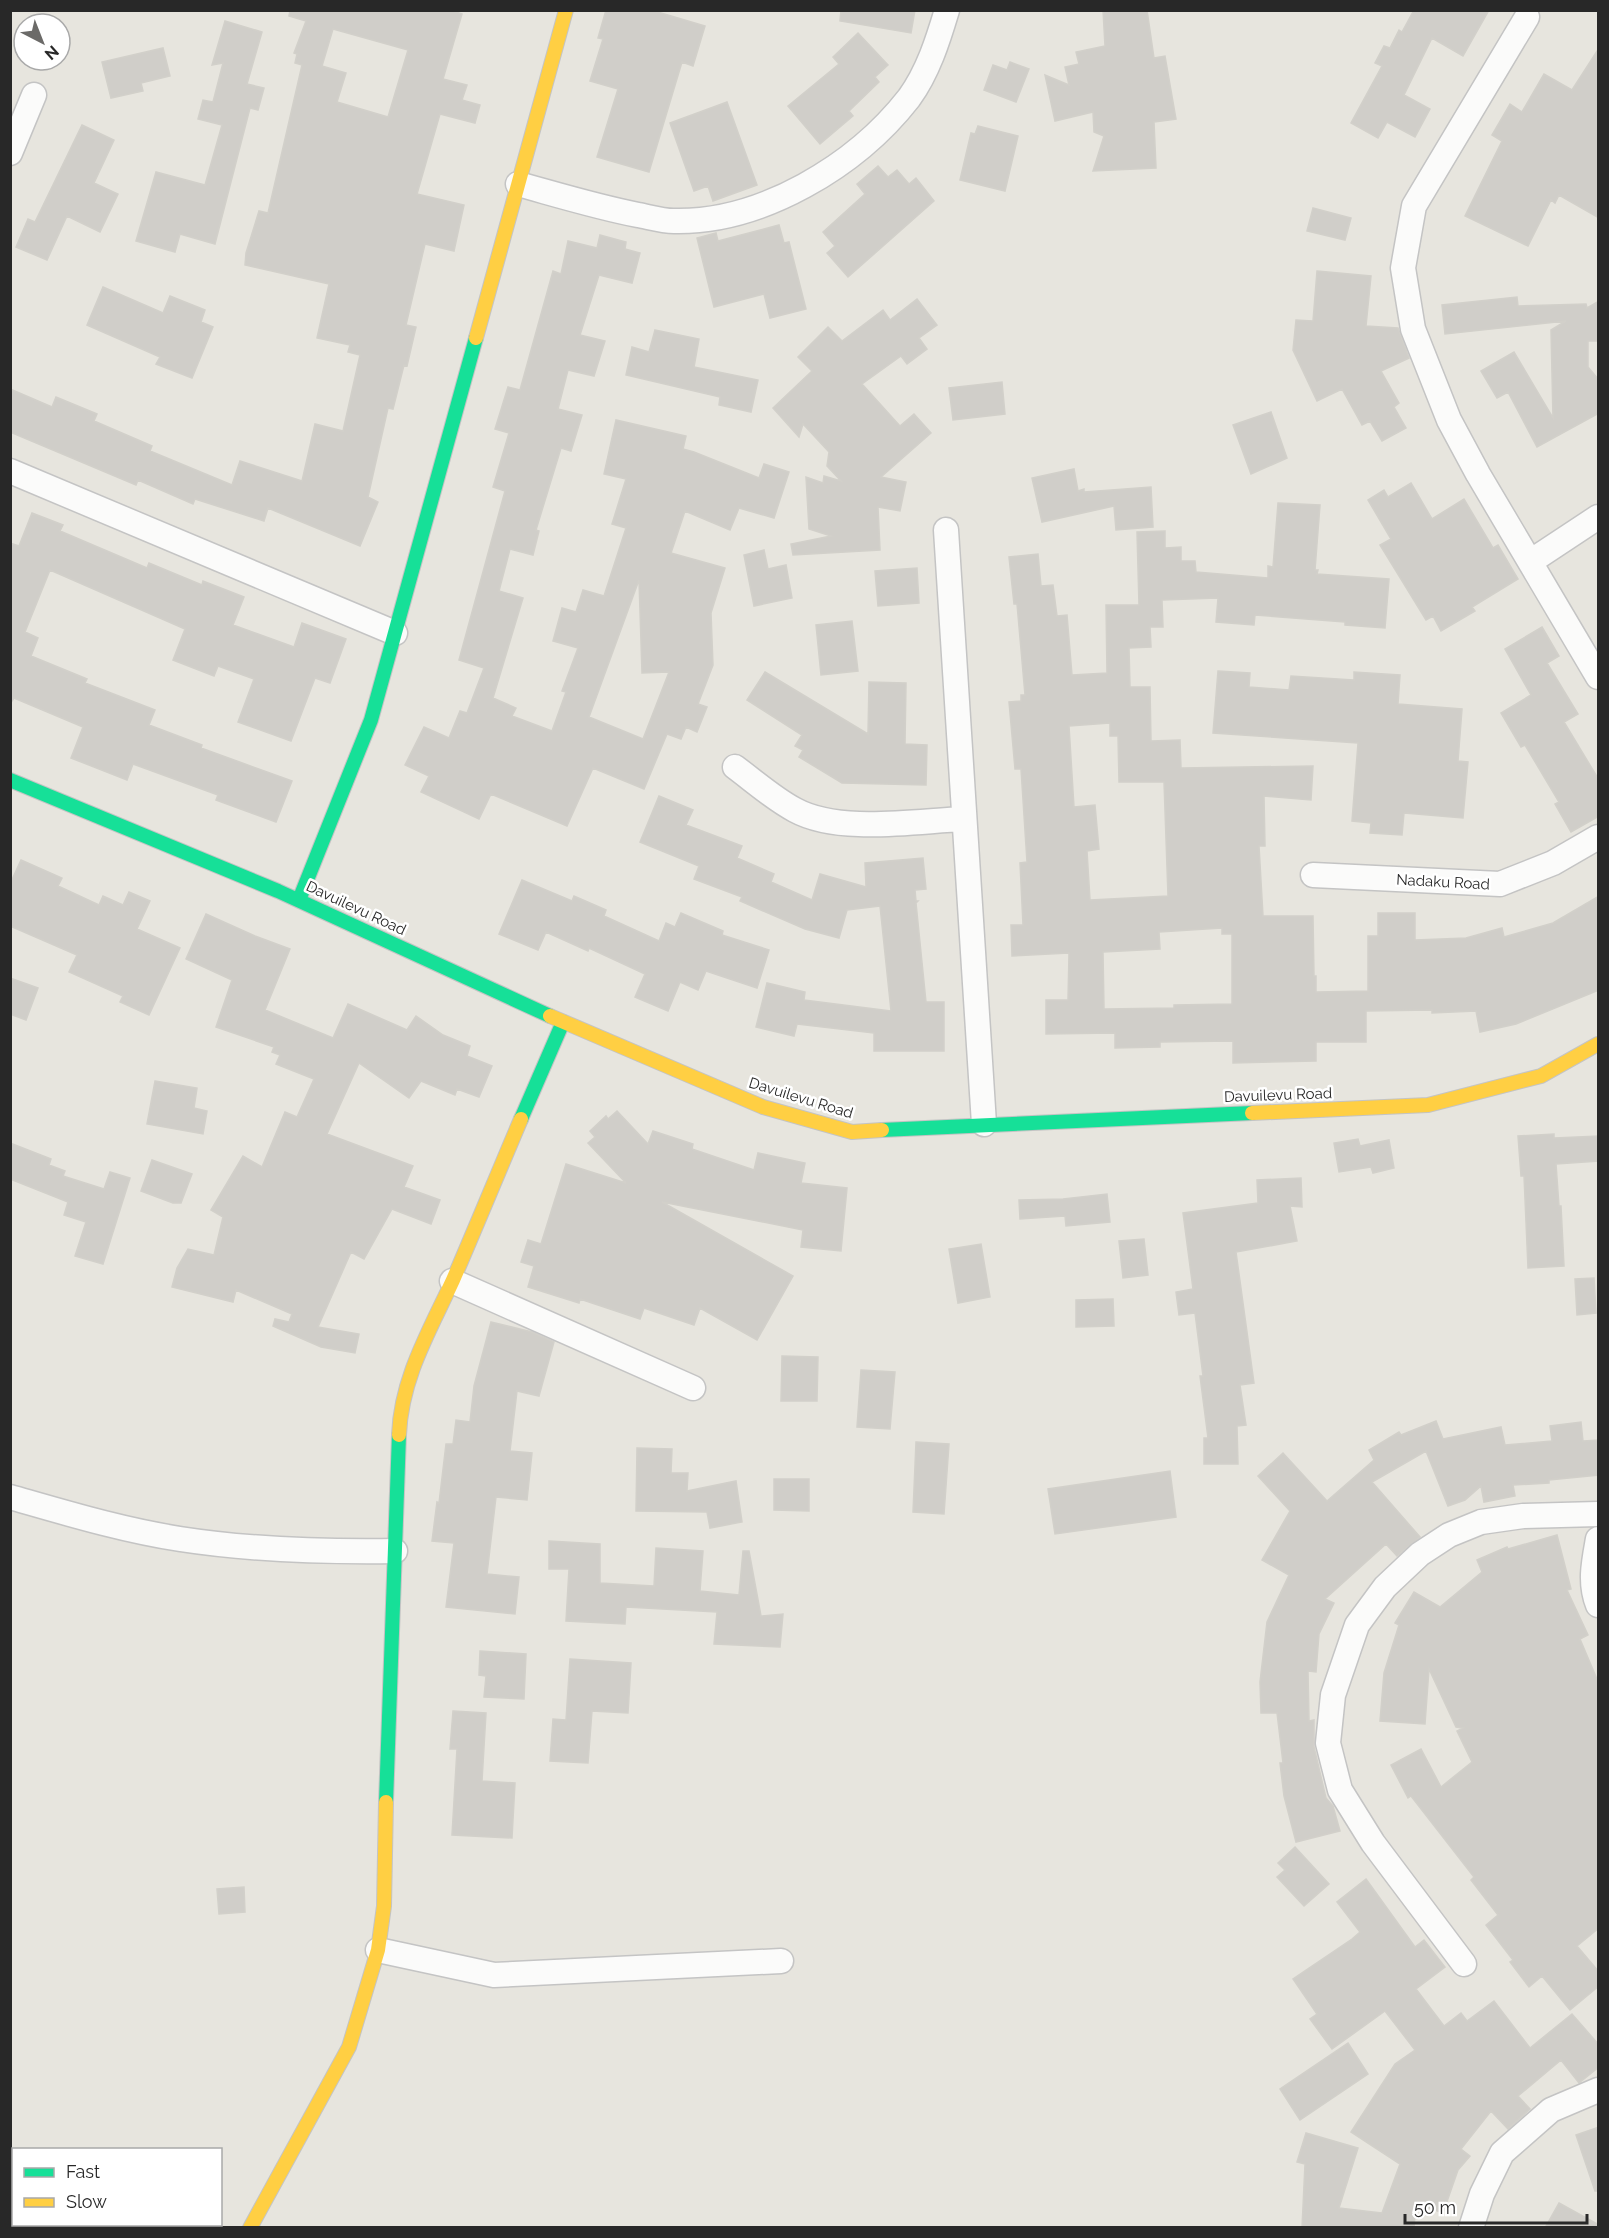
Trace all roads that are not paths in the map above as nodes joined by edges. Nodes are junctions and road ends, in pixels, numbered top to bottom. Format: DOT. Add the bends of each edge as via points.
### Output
graph roads {
  1 [pos="566,10"];
  2 [pos="947,10"];
  3 [pos="1527,17"];
  4 [pos="34,95"];
  5 [pos="10,153"];
  6 [pos="518,184"];
  7 [pos="10,471"];
  8 [pos="1599,517"];
  9 [pos="946,530"];
  10 [pos="1530,562"];
  11 [pos="395,633"];
  12 [pos="1599,677"];
  13 [pos="735,767"];
  14 [pos="10,780"];
  15 [pos="964,819"];
  16 [pos="1599,837"];
  17 [pos="1313,875"];
  18 [pos="299,900"];
  19 [pos="563,1022"];
  20 [pos="1599,1044"];
  21 [pos="984,1124"];
  22 [pos="453,1281"];
  23 [pos="693,1388"];
  24 [pos="10,1497"];
  25 [pos="1599,1514"];
  26 [pos="1599,1539"];
  27 [pos="395,1551"];
  28 [pos="1599,1605"];
  29 [pos="378,1950"];
  30 [pos="781,1961"];
  31 [pos="1464,1964"];
  32 [pos="1599,2090"];
  33 [pos="250,2228"];
  34 [pos="1471,2228"];
  1 -- 6 [label="street"];
  2 -- 6 [label="street" via="934,52 910,96 881,130 841,163 775,200 730,216 673,221 600,207"];
  3 -- 10 [label="street" via="1414,206 1403,268 1413,329 1449,420"];
  4 -- 5 [label="street"];
  6 -- 11 [label="street"];
  7 -- 11 [label="street"];
  8 -- 10 [label="street"];
  9 -- 15 [label="street"];
  10 -- 12 [label="street"];
  11 -- 18 [label="street" via="371,720"];
  13 -- 15 [label="street" via="796,810 828,822"];
  14 -- 18 [label="street, Davuilevu Road"];
  15 -- 21 [label="street"];
  16 -- 17 [label="street, Nadaku Road" via="1553,863 1500,884"];
  18 -- 19 [label="street, Davuilevu Road"];
  19 -- 21 [label="street, Davuilevu Road" via="763,1107 852,1132"];
  19 -- 22 [label="street"];
  20 -- 21 [label="street, Davuilevu Road" via="1540,1076 1428,1105"];
  22 -- 23 [label="street"];
  22 -- 27 [label="street" via="415,1359 400,1416"];
  24 -- 27 [label="street" via="178,1539 286,1550"];
  25 -- 31 [label="street" via="1523,1516 1481,1522 1449,1535 1420,1554 1385,1587 1357,1625 1333,1695 1328,1743 1340,1790 1372,1843"];
  26 -- 28 [label="street" via="1592,1568"];
  27 -- 29 [label="street" via="384,1906"];
  29 -- 30 [label="street" via="494,1975"];
  29 -- 33 [label="street" via="349,2048"];
  32 -- 34 [label="street" via="1551,2110 1503,2153 1482,2194"];
}
